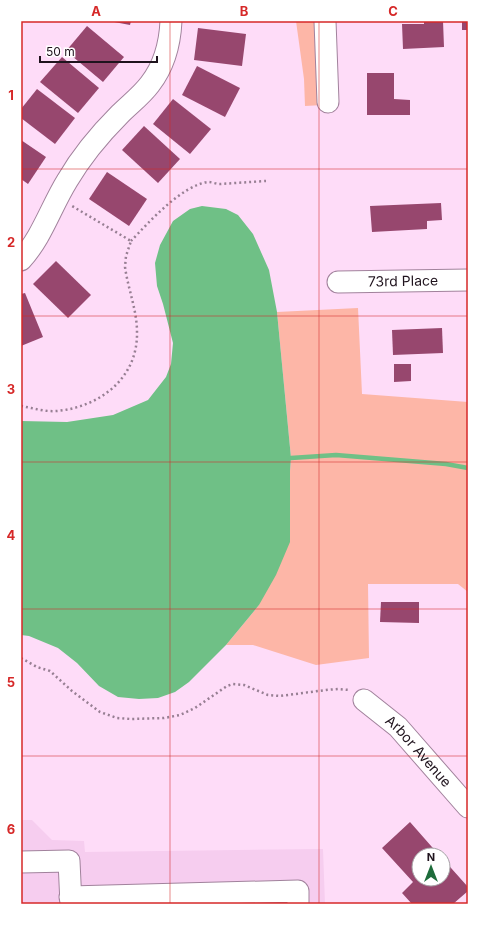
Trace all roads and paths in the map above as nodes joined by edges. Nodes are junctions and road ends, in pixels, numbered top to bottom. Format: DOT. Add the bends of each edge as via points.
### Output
graph roads {
  1 [pos="171,21"];
  2 [pos="326,21"];
  3 [pos="328,102"];
  4 [pos="266,181"];
  5 [pos="58,198"];
  6 [pos="131,241"];
  7 [pos="21,260"];
  8 [pos="468,280"];
  9 [pos="338,282"];
  10 [pos="21,406"];
  11 [pos="21,658"];
  12 [pos="364,700"];
  13 [pos="468,807"];
  14 [pos="21,862"];
  15 [pos="185,899"];
  16 [pos="71,901"];
  17 [pos="298,904"];
  1 -- 5 [label="street" via="171,35 166,51 150,84 104,131 66,181"];
  2 -- 3 [label="street"];
  4 -- 6 [label="path" via="218,184 208,182 199,185 169,203"];
  5 -- 6 [label="path"];
  5 -- 7 [label="street" via="38,237"];
  6 -- 10 [label="path" via="125,267 137,332 135,357 122,379 102,397 77,408 56,411"];
  8 -- 9 [label="street, 73rd Place"];
  11 -- 12 [label="path" via="50,671 100,712 117,718 152,719 180,715 233,684 244,684 268,696 349,690 358,693"];
  12 -- 13 [label="street, Arbor Avenue" via="398,727"];
  14 -- 16 [label="street" via="70,861"];
  15 -- 16 [label="street"];
  15 -- 17 [label="street" via="298,891"];
}
